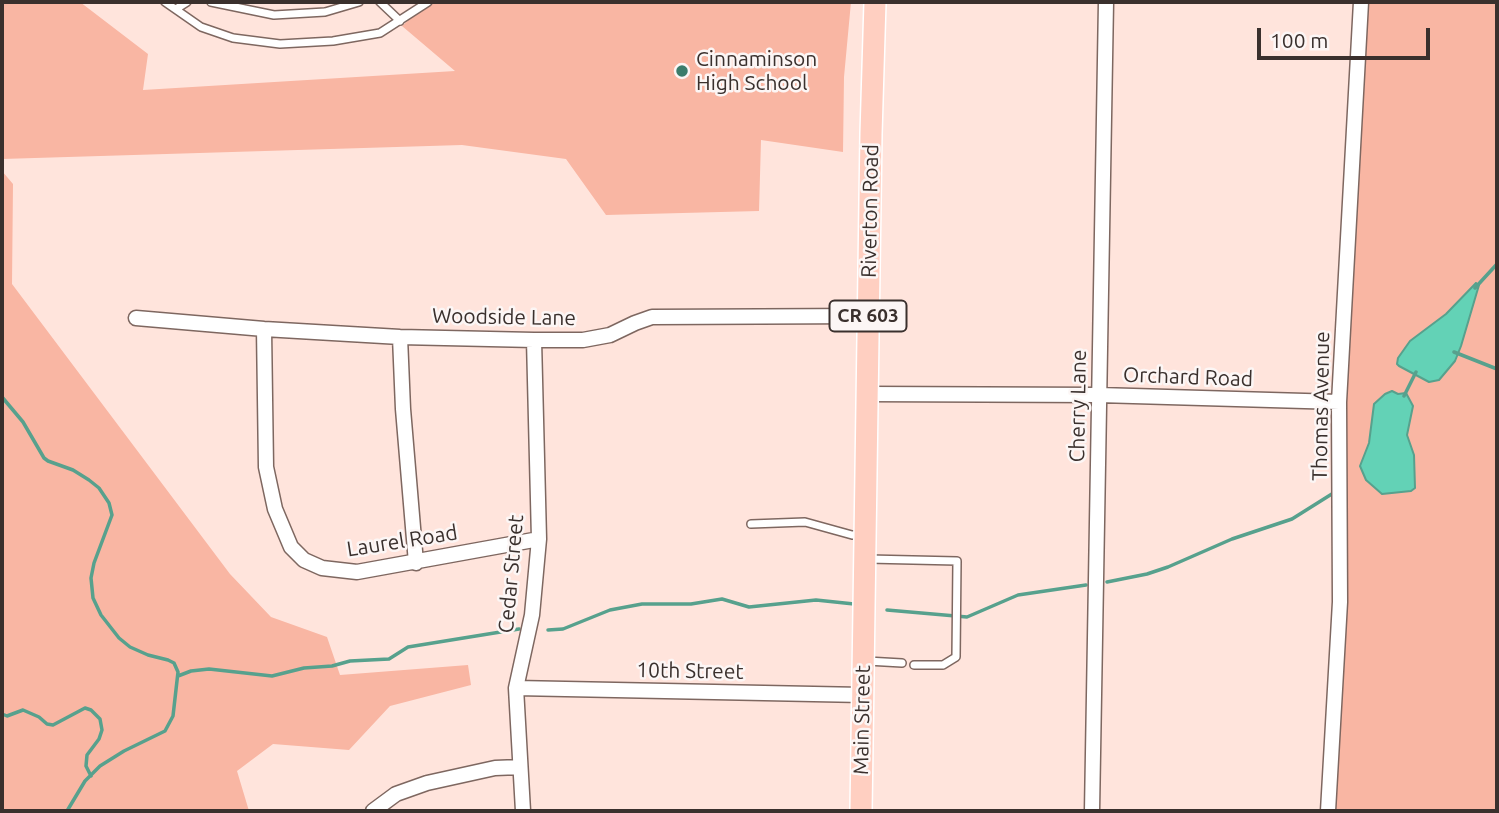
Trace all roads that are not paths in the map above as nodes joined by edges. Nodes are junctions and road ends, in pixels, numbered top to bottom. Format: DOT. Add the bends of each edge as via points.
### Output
graph roads {
  1 [pos="164,2"];
  2 [pos="187,2"];
  3 [pos="211,2"];
  4 [pos="359,2"];
  5 [pos="380,2"];
  6 [pos="428,2"];
  7 [pos="875,2"];
  8 [pos="1106,2"];
  9 [pos="1361,2"];
  10 [pos="415,5"];
  11 [pos="176,9"];
  12 [pos="400,21"];
  13 [pos="868,316"];
  14 [pos="136,318"];
  15 [pos="264,329"];
  16 [pos="400,337"];
  17 [pos="534,340"];
  18 [pos="867,394"];
  19 [pos="1099,395"];
  20 [pos="1339,402"];
  21 [pos="751,524"];
  22 [pos="864,535"];
  23 [pos="539,539"];
  24 [pos="864,559"];
  25 [pos="416,563"];
  26 [pos="863,629"];
  27 [pos="863,660"];
  28 [pos="902,663"];
  29 [pos="914,665"];
  30 [pos="516,688"];
  31 [pos="863,695"];
  32 [pos="520,767"];
  33 [pos="373,811"];
  34 [pos="523,811"];
  35 [pos="861,811"];
  36 [pos="1092,811"];
  37 [pos="1328,811"];
  1 -- 11 [label="lane"];
  2 -- 11 [label="lane"];
  3 -- 4 [label="lane" via="274,15 300,15"];
  5 -- 12 [label="lane"];
  6 -- 10 [label="lane"];
  7 -- 13 [label="main road, Riverton Road / CR 603"];
  8 -- 19 [label="street, Cherry Lane"];
  9 -- 20 [label="street, Thomas Avenue"];
  10 -- 12 [label="lane"];
  11 -- 12 [label="lane" via="201,27 233,38 280,44 380,33"];
  13 -- 17 [label="street, Woodside Lane" via="652,317 610,335"];
  13 -- 18 [label="main road, Riverton Road / CR 603"];
  14 -- 15 [label="street, Woodside Lane"];
  15 -- 16 [label="street, Woodside Lane"];
  15 -- 25 [label="street, Laurel Road" via="266,467 275,509 291,547 304,560 341,572"];
  16 -- 17 [label="street, Woodside Lane"];
  16 -- 25 [label="street"];
  17 -- 23 [label="street, Cedar Street"];
  18 -- 19 [label="street, Orchard Road"];
  18 -- 22 [label="main road, Riverton Road / CR 603"];
  19 -- 20 [label="street, Orchard Road"];
  19 -- 36 [label="street, Cherry Lane"];
  20 -- 37 [label="street, Thomas Avenue" via="1340,602"];
  21 -- 22 [label="lane" via="805,522"];
  22 -- 24 [label="main road, Riverton Road / CR 603"];
  23 -- 25 [label="street, Laurel Road"];
  23 -- 30 [label="street, Cedar Street" via="532,615"];
  24 -- 26 [label="main road, Riverton Road / CR 603"];
  24 -- 29 [label="lane" via="957,561 956,657 943,665"];
  26 -- 27 [label="main road, Main Street / CR 603"];
  27 -- 28 [label="lane"];
  27 -- 31 [label="main road, Main Street / CR 603"];
  30 -- 31 [label="street, 10th Street"];
  30 -- 32 [label="street, Cedar Street"];
  31 -- 35 [label="main road, Main Street / CR 603"];
  32 -- 33 [label="street" via="427,783 396,794"];
  32 -- 34 [label="street, Cedar Street"];
}
